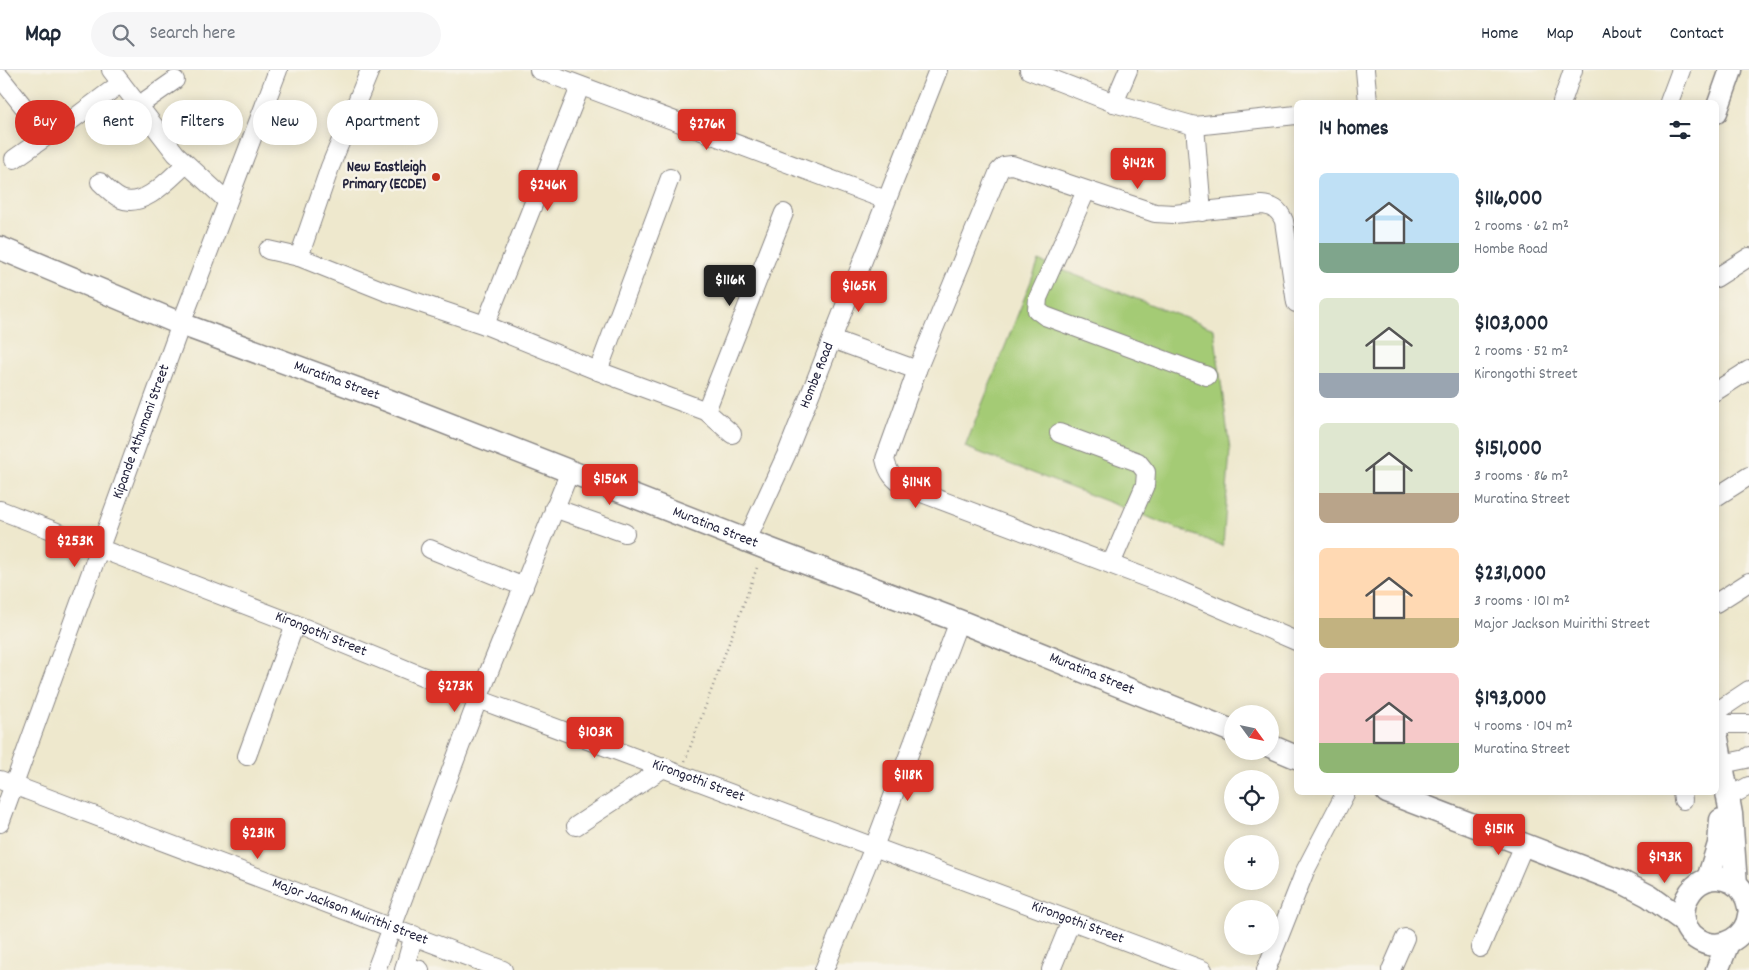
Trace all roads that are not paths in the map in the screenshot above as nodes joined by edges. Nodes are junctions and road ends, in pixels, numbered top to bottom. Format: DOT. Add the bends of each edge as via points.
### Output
graph roads {
  1 [pos="278,70"];
  2 [pos="370,70"];
  3 [pos="539,70"];
  4 [pos="938,70"];
  5 [pos="1029,70"];
  6 [pos="1128,70"];
  7 [pos="1365,70"];
  8 [pos="1573,70"];
  9 [pos="1681,70"];
  10 [pos="1731,70"];
  11 [pos="116,76"];
  12 [pos="0,77"];
  13 [pos="175,80"];
  14 [pos="576,80"];
  15 [pos="18,100"];
  16 [pos="134,100"];
  17 [pos="147,100"];
  18 [pos="1368,100"];
  19 [pos="1563,100"];
  20 [pos="1670,100"];
  21 [pos="1114,103"];
  22 [pos="1719,104"];
  23 [pos="75,112"];
  24 [pos="1294,115"];
  25 [pos="152,123"];
  26 [pos="1195,126"];
  27 [pos="34,145"];
  28 [pos="14,159"];
  29 [pos="186,164"];
  30 [pos="670,178"];
  31 [pos="100,182"];
  32 [pos="1086,191"];
  33 [pos="226,200"];
  34 [pos="886,200"];
  35 [pos="1202,212"];
  36 [pos="784,213"];
  37 [pos="0,248"];
  38 [pos="268,250"];
  39 [pos="299,257"];
  40 [pos="1749,257"];
  41 [pos="1719,276"];
  42 [pos="1294,288"];
  43 [pos="180,324"];
  44 [pos="485,325"];
  45 [pos="832,339"];
  46 [pos="917,370"];
  47 [pos="1749,370"];
  48 [pos="598,371"];
  49 [pos="1207,376"];
  50 [pos="1719,389"];
  51 [pos="706,411"];
  52 [pos="1059,433"];
  53 [pos="732,434"];
  54 [pos="570,471"];
  55 [pos="1749,476"];
  56 [pos="1719,495"];
  57 [pos="554,508"];
  58 [pos="0,510"];
  59 [pos="624,533"];
  60 [pos="757,544"];
  61 [pos="99,547"];
  62 [pos="430,549"];
  63 [pos="1111,564"];
  64 [pos="1749,582"];
  65 [pos="524,587"];
  66 [pos="1719,601"];
  67 [pos="959,620"];
  68 [pos="295,624"];
  69 [pos="1294,640"];
  70 [pos="1743,695"];
  71 [pos="478,698"];
  72 [pos="1719,710"];
  73 [pos="1749,717"];
  74 [pos="1719,724"];
  75 [pos="1749,724"];
  76 [pos="1224,728"];
  77 [pos="1719,748"];
  78 [pos="1279,750"];
  79 [pos="247,756"];
  80 [pos="1294,756"];
  81 [pos="1749,756"];
  82 [pos="1722,764"];
  83 [pos="673,770"];
  84 [pos="8,783"];
  85 [pos="1749,786"];
  86 [pos="1344,795"];
  87 [pos="1395,795"];
  88 [pos="1728,798"];
  89 [pos="0,823"];
  90 [pos="576,826"];
  91 [pos="1524,845"];
  92 [pos="874,847"];
  93 [pos="1624,883"];
  94 [pos="1699,885"];
  95 [pos="1746,909"];
  96 [pos="1071,921"];
  97 [pos="1684,921"];
  98 [pos="393,927"];
  99 [pos="414,935"];
  100 [pos="1405,938"];
  101 [pos="1704,942"];
  102 [pos="1728,943"];
  103 [pos="1480,948"];
  104 [pos="410,969"];
  105 [pos="376,970"];
  106 [pos="503,970"];
  107 [pos="824,970"];
  108 [pos="1051,970"];
  109 [pos="1203,970"];
  110 [pos="1266,970"];
  111 [pos="1391,970"];
  112 [pos="1704,970"];
  113 [pos="1717,970"];
  1 -- 33 [label="street, Kipande Athumani Street"];
  2 -- 39 [label="street" via="330,167"];
  3 -- 14 [label="street"];
  4 -- 34 [label="street, Hombe Road"];
  5 -- 21 [label="street"];
  6 -- 21 [label="street"];
  7 -- 18 [label="street"];
  8 -- 19 [label="street"];
  9 -- 20 [label="street"];
  10 -- 22 [label="main road"];
  11 -- 16 [label="street"];
  11 -- 23 [label="street"];
  12 -- 15 [label="street"];
  13 -- 17 [label="street"];
  14 -- 34 [label="street"];
  14 -- 44 [label="street"];
  21 -- 26 [label="street"];
  24 -- 26 [label="street"];
  25 -- 29 [label="street"];
  26 -- 35 [label="street"];
  27 -- 28 [label="street"];
  29 -- 31 [label="street" via="149,195 134,201 122,199"];
  29 -- 33 [label="street"];
  30 -- 48 [label="street"];
  32 -- 35 [label="street" via="1155,212"];
  32 -- 46 [label="street" via="1012,165 1004,166"];
  32 -- 49 [label="street" via="1038,298 1037,310 1045,316"];
  33 -- 43 [label="street, Kipande Athumani Street"];
  34 -- 45 [label="street, Hombe Road"];
  35 -- 42 [label="street" via="1261,205 1274,207 1280,212 1287,235"];
  36 -- 51 [label="street"];
  37 -- 43 [label="main road, Muratina Street"];
  38 -- 39 [label="street"];
  39 -- 44 [label="street" via="384,291"];
  40 -- 41 [label="street"];
  43 -- 54 [label="main road, Muratina Street"];
  43 -- 61 [label="street, Kipande Athumani Street"];
  44 -- 48 [label="street"];
  45 -- 46 [label="street"];
  45 -- 60 [label="street, Hombe Road" via="767,500"];
  46 -- 63 [label="street" via="885,459 892,477 914,490"];
  47 -- 50 [label="street"];
  48 -- 51 [label="street"];
  51 -- 53 [label="street"];
  52 -- 63 [label="street" via="1138,462 1146,472 1145,485"];
  54 -- 57 [label="street"];
  54 -- 60 [label="main road, Muratina Street"];
  55 -- 56 [label="street"];
  57 -- 59 [label="street"];
  57 -- 65 [label="street"];
  58 -- 61 [label="street, Kirongothi Street"];
  60 -- 67 [label="main road, Muratina Street"];
  61 -- 68 [label="street, Kirongothi Street"];
  61 -- 84 [label="street, Kipande Athumani Street"];
  62 -- 65 [label="street"];
  63 -- 69 [label="street"];
  64 -- 66 [label="street"];
  65 -- 71 [label="street"];
  67 -- 76 [label="main road, Muratina Street"];
  67 -- 92 [label="street"];
  68 -- 71 [label="street, Kirongothi Street"];
  68 -- 79 [label="street"];
  70 -- 72 [label="street"];
  70 -- 73 [label="street"];
  71 -- 83 [label="street, Kirongothi Street"];
  71 -- 98 [label="street"];
  74 -- 75 [label="street"];
  77 -- 82 [label="main road"];
  78 -- 80 [label="main road"];
  81 -- 82 [label="street"];
  82 -- 88 [label="main road"];
  82 -- 94 [label="main road" via="1719,844"];
  83 -- 90 [label="street"];
  83 -- 92 [label="street, Kirongothi Street"];
  84 -- 89 [label="street, Kipande Athumani Street"];
  84 -- 98 [label="street, Major Jackson Muirithi Street"];
  85 -- 88 [label="street"];
  86 -- 110 [label="street" via="1305,871"];
  87 -- 91 [label="main road"];
  88 -- 95 [label="main road"];
  91 -- 93 [label="main road"];
  91 -- 103 [label="street"];
  92 -- 96 [label="street, Kirongothi Street"];
  92 -- 107 [label="street"];
  93 -- 94 [label="main road" via="1661,890"];
  93 -- 97 [label="main road"];
  94 -- 95 [label="main road" via="1718,878"];
  94 -- 97 [label="main road" via="1685,900"];
  95 -- 102 [label="main road" via="1738,937"];
  96 -- 108 [label="street"];
  96 -- 109 [label="street, Kirongothi Street"];
  97 -- 101 [label="main road" via="1688,930"];
  98 -- 99 [label="street, Major Jackson Muirithi Street"];
  98 -- 105 [label="street"];
  99 -- 104 [label="street"];
  99 -- 106 [label="street, Major Jackson Muirithi Street"];
  100 -- 111 [label="street"];
  101 -- 102 [label="main road" via="1712,945"];
  101 -- 112 [label="main road"];
  102 -- 113 [label="main road"];
}
